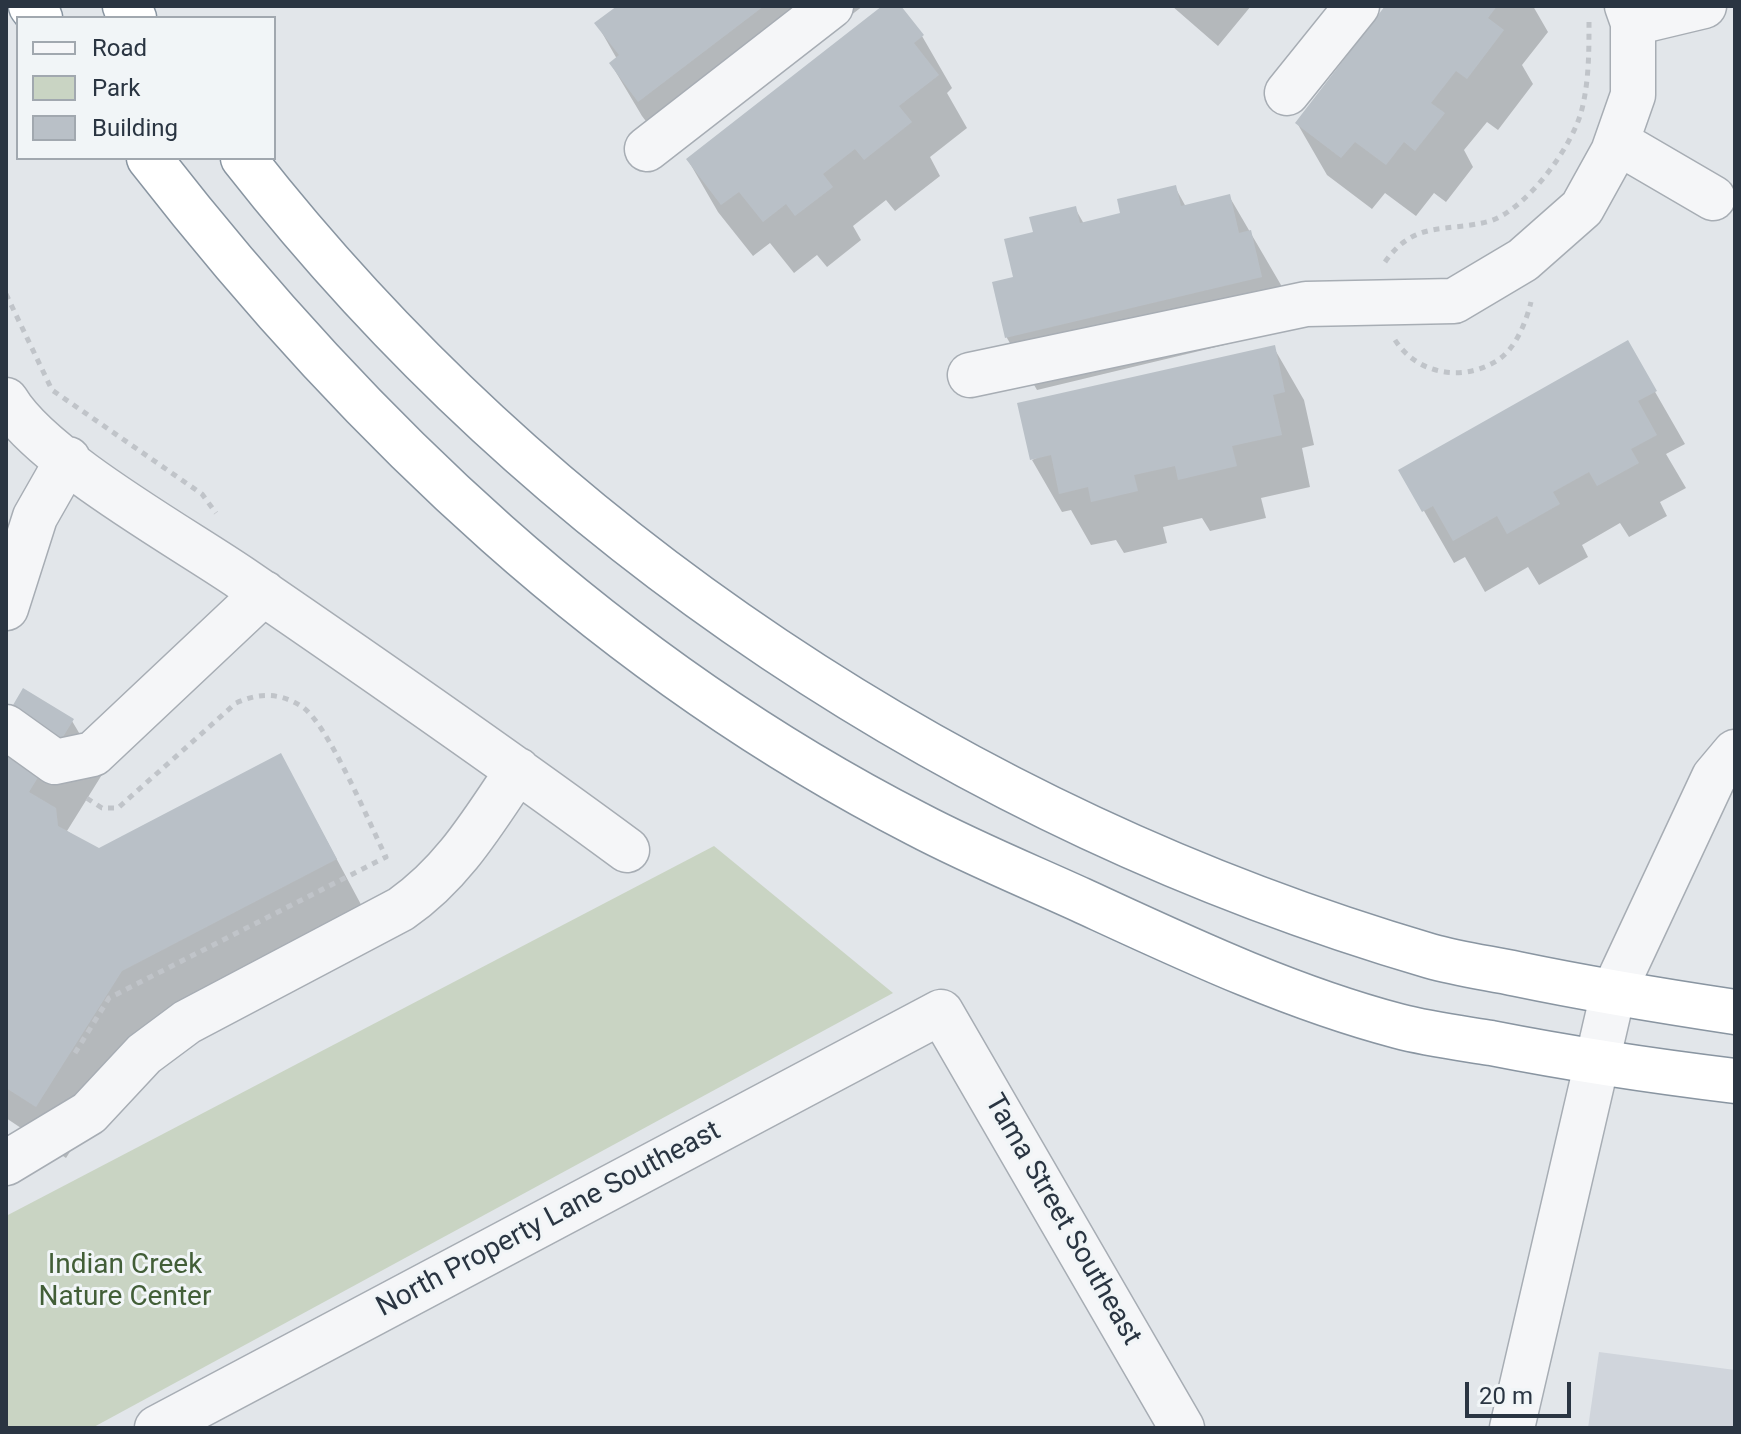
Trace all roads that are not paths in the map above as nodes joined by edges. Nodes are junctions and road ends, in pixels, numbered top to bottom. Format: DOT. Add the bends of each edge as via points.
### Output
graph roads {
  1 [pos="831,6"];
  2 [pos="1357,6"];
  3 [pos="1704,6"];
  4 [pos="1630,14"];
  5 [pos="1287,93"];
  6 [pos="1617,142"];
  7 [pos="647,149"];
  8 [pos="151,160"];
  9 [pos="245,160"];
  10 [pos="1713,198"];
  11 [pos="970,375"];
  12 [pos="6,400"];
  13 [pos="68,459"];
  14 [pos="264,593"];
  15 [pos="6,608"];
  16 [pos="6,727"];
  17 [pos="1735,752"];
  18 [pos="518,770"];
  19 [pos="627,850"];
  20 [pos="1613,993"];
  21 [pos="941,1012"];
  22 [pos="1735,1012"];
  23 [pos="1595,1063"];
  24 [pos="1735,1081"];
  25 [pos="13,1154"];
  26 [pos="157,1428"];
  27 [pos="1182,1428"];
  28 [pos="1512,1428"];
  1 -- 7 [label="street"];
  2 -- 5 [label="street"];
  3 -- 4 [label="street"];
  4 -- 6 [label="street" via="1633,95"];
  6 -- 10 [label="street"];
  6 -- 11 [label="street" via="1582,208 1523,260 1454,301 1306,304"];
  8 -- 23 [label="highway" via="225,255 347,393 453,496 574,602 783,747 916,824 1264,981 1399,1026"];
  9 -- 20 [label="highway" via="395,335 505,440 618,537 832,689 965,765 1097,832 1210,881 1434,957"];
  12 -- 13 [label="street" via="29,428"];
  13 -- 14 [label="street"];
  13 -- 15 [label="street" via="35,517"];
  14 -- 16 [label="street" via="93,754 55,762"];
  14 -- 18 [label="street"];
  17 -- 20 [label="street" via="1714,777"];
  18 -- 19 [label="street"];
  18 -- 25 [label="street" via="430,889 187,1022 144,1054 89,1113"];
  20 -- 22 [label="highway"];
  20 -- 23 [label="street"];
  21 -- 26 [label="street, North Property Lane Southeast"];
  21 -- 27 [label="street, Tama Street Southeast"];
  23 -- 24 [label="highway"];
  23 -- 28 [label="street"];
}
